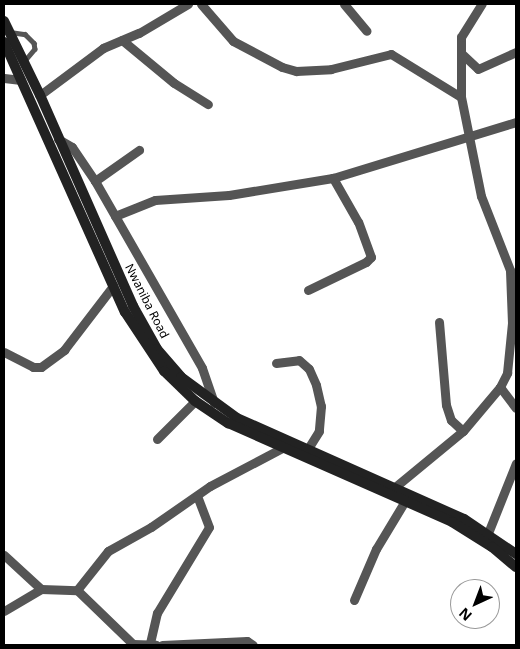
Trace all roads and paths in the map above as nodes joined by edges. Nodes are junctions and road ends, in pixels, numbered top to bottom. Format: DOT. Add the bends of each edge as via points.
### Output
graph roads {
  1 [pos="188,4"];
  2 [pos="201,4"];
  3 [pos="344,4"];
  4 [pos="482,4"];
  5 [pos="4,21"];
  6 [pos="367,31"];
  7 [pos="9,32"];
  8 [pos="122,40"];
  9 [pos="4,42"];
  10 [pos="516,52"];
  11 [pos="461,53"];
  12 [pos="23,63"];
  13 [pos="4,78"];
  14 [pos="21,80"];
  15 [pos="40,95"];
  16 [pos="461,97"];
  17 [pos="208,104"];
  18 [pos="516,122"];
  19 [pos="469,135"];
  20 [pos="58,139"];
  21 [pos="139,150"];
  22 [pos="333,178"];
  23 [pos="95,182"];
  24 [pos="115,216"];
  25 [pos="513,267"];
  26 [pos="113,286"];
  27 [pos="308,290"];
  28 [pos="439,322"];
  29 [pos="514,323"];
  30 [pos="4,352"];
  31 [pos="276,362"];
  32 [pos="500,387"];
  33 [pos="196,401"];
  34 [pos="214,404"];
  35 [pos="516,408"];
  36 [pos="463,431"];
  37 [pos="157,439"];
  38 [pos="282,448"];
  39 [pos="307,450"];
  40 [pos="516,463"];
  41 [pos="394,487"];
  42 [pos="197,496"];
  43 [pos="405,501"];
  44 [pos="488,533"];
  45 [pos="516,554"];
  46 [pos="4,555"];
  47 [pos="516,568"];
  48 [pos="41,589"];
  49 [pos="77,590"];
  50 [pos="354,600"];
  51 [pos="4,611"];
  52 [pos="153,644"];
  53 [pos="162,645"];
  54 [pos="253,645"];
  1 -- 8 [label="street"];
  2 -- 16 [label="street" via="232,40 282,67 296,71 331,69 391,54"];
  3 -- 6 [label="street"];
  4 -- 11 [label="street" via="461,37"];
  5 -- 7 [label="main road, Nwaniba Road"];
  7 -- 12 [label="main road, Nwaniba Road"];
  7 -- 12 [label="lane" via="25,34 34,43 35,49"];
  8 -- 15 [label="street" via="103,48"];
  8 -- 17 [label="street" via="174,83"];
  9 -- 14 [label="main road"];
  10 -- 11 [label="street" via="478,69"];
  11 -- 16 [label="street"];
  12 -- 15 [label="main road, Nwaniba Road"];
  13 -- 14 [label="street"];
  14 -- 26 [label="main road"];
  15 -- 20 [label="main road, Nwaniba Road"];
  16 -- 19 [label="street"];
  18 -- 19 [label="street"];
  19 -- 22 [label="street" via="436,149"];
  19 -- 25 [label="street" via="481,196"];
  20 -- 23 [label="street" via="72,147"];
  20 -- 34 [label="main road, Nwaniba Road" via="149,335 169,364"];
  21 -- 23 [label="street"];
  22 -- 24 [label="street" via="229,195 155,200"];
  22 -- 27 [label="street" via="358,222 371,257"];
  23 -- 24 [label="street"];
  24 -- 34 [label="street" via="202,368"];
  25 -- 29 [label="street"];
  26 -- 30 [label="street" via="64,350 41,367 33,367"];
  26 -- 33 [label="main road" via="149,353"];
  28 -- 36 [label="street" via="446,405 451,420"];
  29 -- 32 [label="street" via="506,373"];
  31 -- 39 [label="street" via="299,360 309,368 316,385 321,406 319,431"];
  32 -- 35 [label="street"];
  32 -- 36 [label="street"];
  33 -- 37 [label="street"];
  33 -- 38 [label="main road" via="228,423"];
  34 -- 39 [label="main road, Nwaniba Road"];
  36 -- 41 [label="street"];
  38 -- 42 [label="street"];
  38 -- 43 [label="main road"];
  39 -- 41 [label="main road, Nwaniba Road"];
  40 -- 44 [label="street"];
  41 -- 44 [label="main road, Nwaniba Road"];
  42 -- 49 [label="street" via="108,551"];
  42 -- 52 [label="street" via="209,527 157,613"];
  43 -- 47 [label="main road" via="475,535"];
  43 -- 50 [label="street" via="376,549"];
  44 -- 45 [label="main road, Nwaniba Road"];
  46 -- 48 [label="street"];
  48 -- 49 [label="street"];
  48 -- 51 [label="street"];
  49 -- 52 [label="street" via="124,638 133,644"];
  53 -- 54 [label="street" via="248,641"];
}
